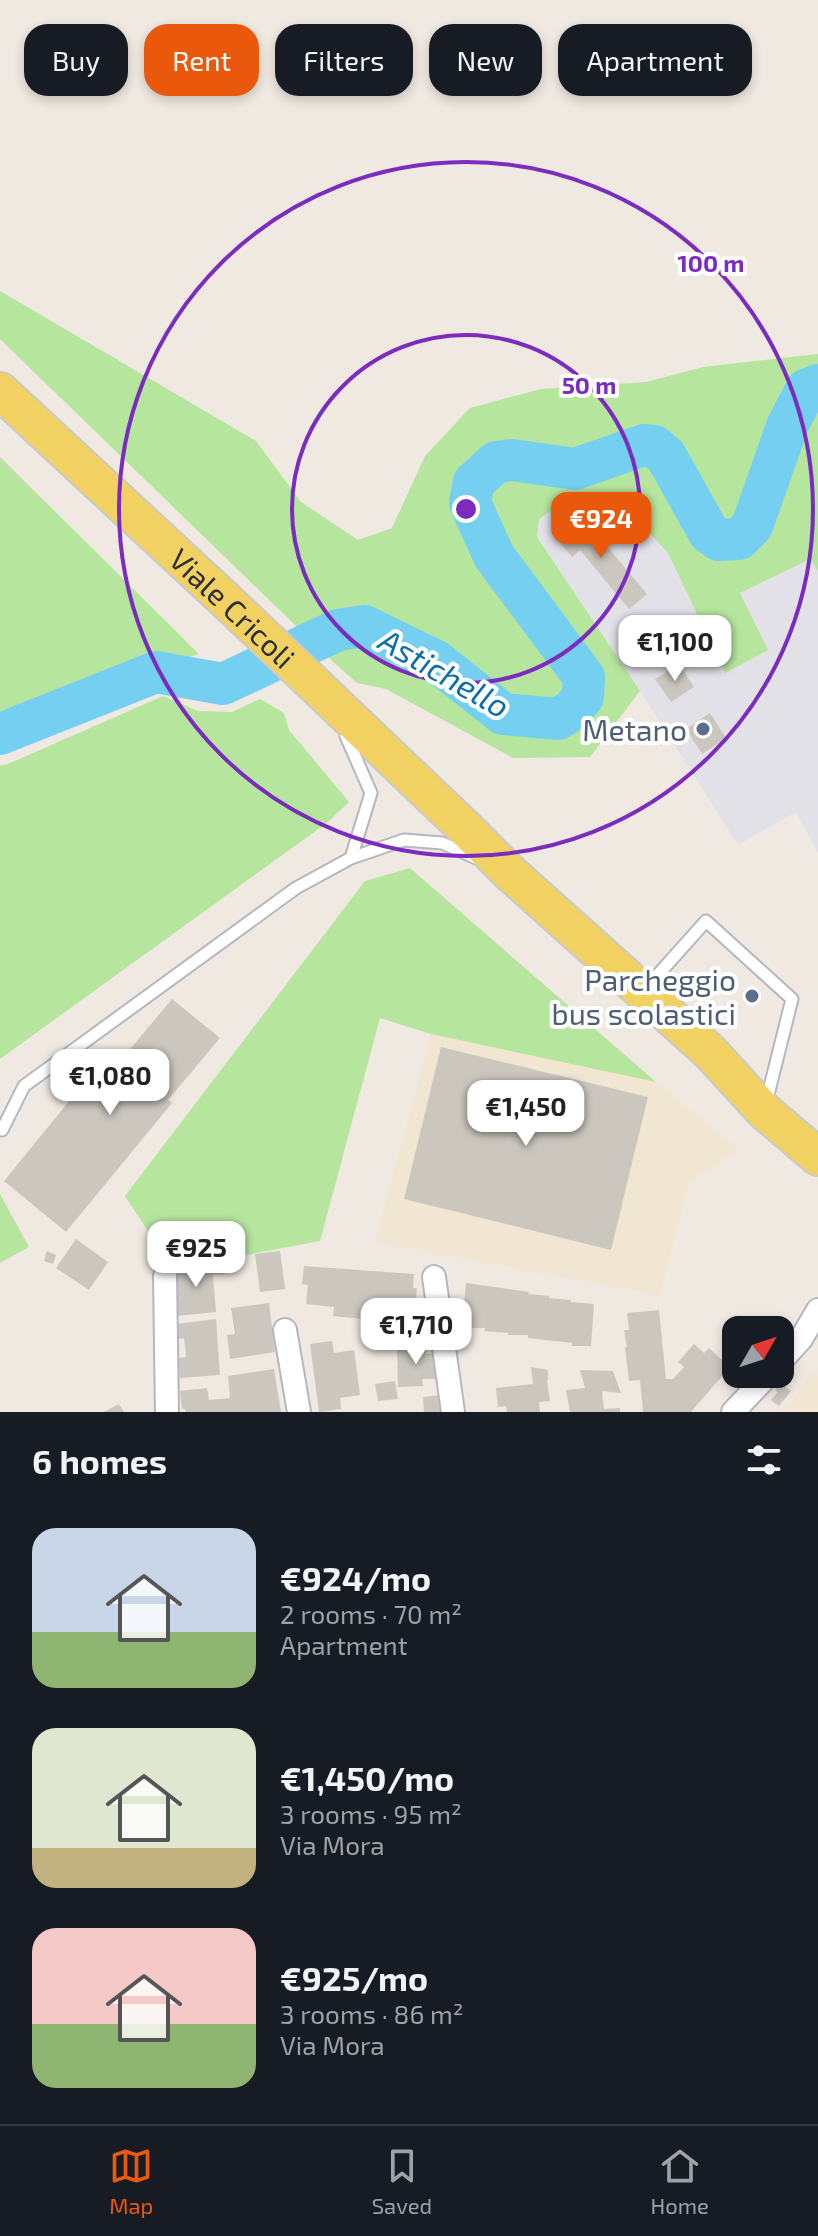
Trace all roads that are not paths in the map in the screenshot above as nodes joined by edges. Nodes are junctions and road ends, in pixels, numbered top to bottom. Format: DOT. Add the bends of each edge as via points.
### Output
graph roads {
  1 [pos="0,391"];
  2 [pos="0,402"];
  3 [pos="229,617"];
  4 [pos="301,685"];
  5 [pos="346,736"];
  6 [pos="463,826"];
  7 [pos="351,858"];
  8 [pos="510,873"];
  9 [pos="643,992"];
  10 [pos="710,1052"];
  11 [pos="769,1091"];
  12 [pos="818,1124"];
  13 [pos="2,1130"];
  14 [pos="818,1157"];
  15 [pos="165,1276"];
  16 [pos="434,1277"];
  17 [pos="818,1310"];
  18 [pos="285,1330"];
  19 [pos="794,1347"];
  20 [pos="756,1388"];
  21 [pos="167,1412"];
  22 [pos="299,1412"];
  23 [pos="453,1412"];
  24 [pos="733,1412"];
  1 -- 3 [label="main road, Viale Cricoli"];
  2 -- 3 [label="main road, Viale Cricoli"];
  3 -- 4 [label="main road, Viale Cricoli"];
  4 -- 5 [label="main road, Viale Cricoli"];
  4 -- 6 [label="main road, Viale Cricoli"];
  5 -- 6 [label="main road, Viale Cricoli"];
  5 -- 7 [label="lane" via="371,793"];
  6 -- 8 [label="main road, Viale Cricoli"];
  7 -- 8 [label="lane" via="404,840 442,843"];
  7 -- 13 [label="lane" via="296,888 24,1086"];
  8 -- 9 [label="main road, Viale Cricoli"];
  9 -- 10 [label="main road, Viale Cricoli"];
  9 -- 11 [label="lane" via="706,921 792,999"];
  10 -- 11 [label="main road, Viale Cricoli"];
  10 -- 14 [label="main road, Viale Cricoli" via="764,1111"];
  11 -- 12 [label="main road, Viale Cricoli"];
  15 -- 21 [label="street"];
  16 -- 23 [label="street"];
  17 -- 19 [label="street"];
  18 -- 22 [label="street"];
  20 -- 24 [label="street"];
}
